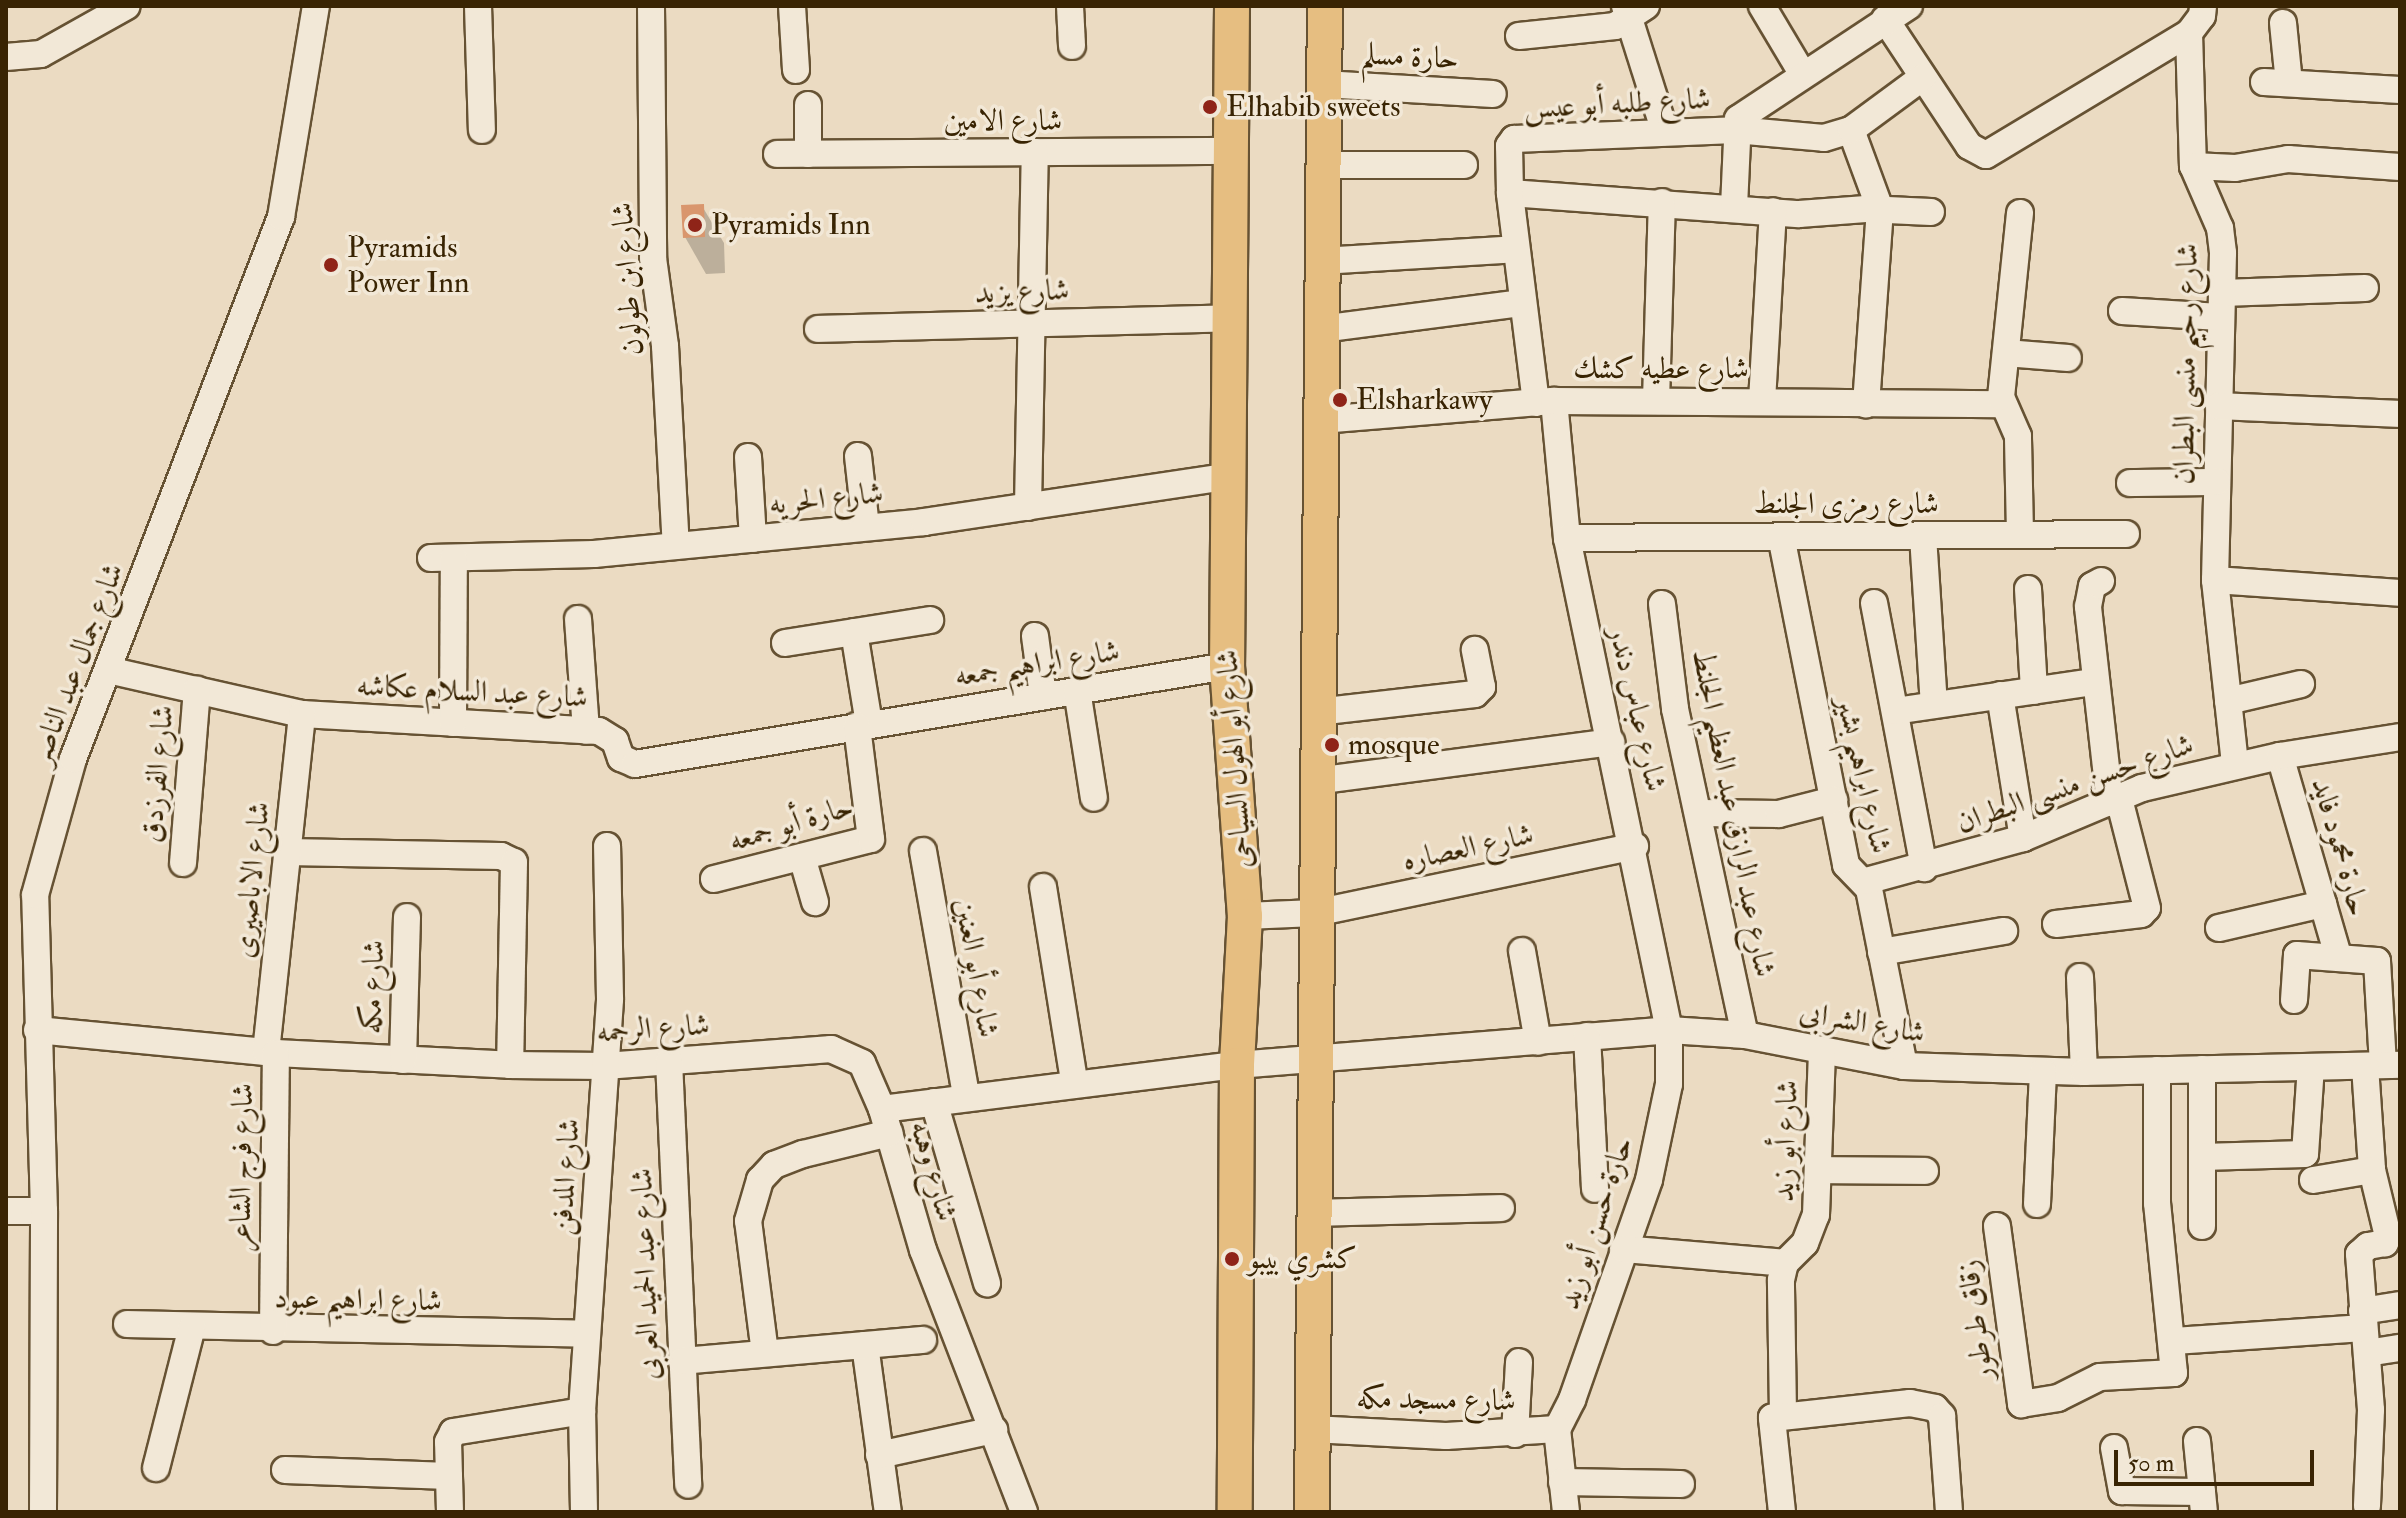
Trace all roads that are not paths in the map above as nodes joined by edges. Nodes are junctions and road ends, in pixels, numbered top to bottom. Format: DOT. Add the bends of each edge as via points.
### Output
graph roads {
  1 [pos="316,6"];
  2 [pos="478,6"];
  3 [pos="651,6"];
  4 [pos="792,6"];
  5 [pos="1070,6"];
  6 [pos="1232,6"];
  7 [pos="1325,6"];
  8 [pos="1762,6"];
  9 [pos="1909,6"];
  10 [pos="2203,6"];
  11 [pos="119,8"];
  12 [pos="1633,10"];
  13 [pos="1885,19"];
  14 [pos="2283,23"];
  15 [pos="2189,33"];
  16 [pos="1519,36"];
  17 [pos="1072,46"];
  18 [pos="6,57"];
  19 [pos="796,70"];
  20 [pos="1802,73"];
  21 [pos="1923,77"];
  22 [pos="1323,84"];
  23 [pos="2400,90"];
  24 [pos="1493,94"];
  25 [pos="808,105"];
  26 [pos="482,130"];
  27 [pos="1735,130"];
  28 [pos="1851,130"];
  29 [pos="1665,132"];
  30 [pos="1230,151"];
  31 [pos="1035,152"];
  32 [pos="777,154"];
  33 [pos="808,154"];
  34 [pos="1322,165"];
  35 [pos="1464,165"];
  36 [pos="2193,166"];
  37 [pos="2400,167"];
  38 [pos="1510,193"];
  39 [pos="1662,202"];
  40 [pos="1734,207"];
  41 [pos="1880,209"];
  42 [pos="1773,211"];
  43 [pos="1931,212"];
  44 [pos="2020,213"];
  45 [pos="1515,249"];
  46 [pos="1321,261"];
  47 [pos="2365,288"];
  48 [pos="1522,303"];
  49 [pos="2221,305"];
  50 [pos="2122,311"];
  51 [pos="1228,318"];
  52 [pos="1032,324"];
  53 [pos="818,329"];
  54 [pos="1321,329"];
  55 [pos="2006,353"];
  56 [pos="2068,358"];
  57 [pos="1656,401"];
  58 [pos="1762,401"];
  59 [pos="1545,402"];
  60 [pos="1866,404"];
  61 [pos="2002,404"];
  62 [pos="2219,406"];
  63 [pos="2400,414"];
  64 [pos="1321,420"];
  65 [pos="858,456"];
  66 [pos="748,457"];
  67 [pos="1225,477"];
  68 [pos="2217,482"];
  69 [pos="2130,483"];
  70 [pos="1028,507"];
  71 [pos="866,527"];
  72 [pos="2020,534"];
  73 [pos="2126,534"];
  74 [pos="1781,536"];
  75 [pos="1923,536"];
  76 [pos="1567,538"];
  77 [pos="753,539"];
  78 [pos="676,546"];
  79 [pos="2215,580"];
  80 [pos="2101,581"];
  81 [pos="2028,589"];
  82 [pos="2400,593"];
  83 [pos="1874,603"];
  84 [pos="1662,604"];
  85 [pos="578,619"];
  86 [pos="930,620"];
  87 [pos="854,632"];
  88 [pos="1035,636"];
  89 [pos="785,643"];
  90 [pos="1475,650"];
  91 [pos="1227,666"];
  92 [pos="108,670"];
  93 [pos="2094,682"];
  94 [pos="2301,684"];
  95 [pos="197,690"];
  96 [pos="1077,690"];
  97 [pos="2034,691"];
  98 [pos="2000,695"];
  99 [pos="1043,696"];
  100 [pos="2228,701"];
  101 [pos="1934,705"];
  102 [pos="1895,711"];
  103 [pos="1317,712"];
  104 [pos="302,714"];
  105 [pos="453,723"];
  106 [pos="863,725"];
  107 [pos="586,731"];
  108 [pos="2400,737"];
  109 [pos="1611,742"];
  110 [pos="2280,756"];
  111 [pos="2235,765"];
  112 [pos="1316,781"];
  113 [pos="1094,798"];
  114 [pos="1834,800"];
  115 [pos="2114,801"];
  116 [pos="1700,813"];
  117 [pos="2023,838"];
  118 [pos="607,846"];
  119 [pos="1635,846"];
  120 [pos="923,851"];
  121 [pos="287,852"];
  122 [pos="802,857"];
  123 [pos="183,863"];
  124 [pos="1924,868"];
  125 [pos="714,879"];
  126 [pos="1866,881"];
  127 [pos="1043,887"];
  128 [pos="815,902"];
  129 [pos="2323,904"];
  130 [pos="1315,913"];
  131 [pos="1245,916"];
  132 [pos="407,917"];
  133 [pos="2056,924"];
  134 [pos="2219,928"];
  135 [pos="2004,931"];
  136 [pos="1522,951"];
  137 [pos="1881,952"];
  138 [pos="2338,956"];
  139 [pos="2080,977"];
  140 [pos="2294,1000"];
  141 [pos="37,1030"];
  142 [pos="1669,1030"];
  143 [pos="1745,1035"];
  144 [pos="1587,1036"];
  145 [pos="1538,1042"];
  146 [pos="1822,1051"];
  147 [pos="271,1052"];
  148 [pos="403,1060"];
  149 [pos="669,1061"];
  150 [pos="1315,1061"];
  151 [pos="510,1065"];
  152 [pos="1237,1065"];
  153 [pos="2383,1065"];
  154 [pos="605,1066"];
  155 [pos="1904,1066"];
  156 [pos="2311,1067"];
  157 [pos="2202,1069"];
  158 [pos="2157,1070"];
  159 [pos="2043,1072"];
  160 [pos="2084,1072"];
  161 [pos="1074,1081"];
  162 [pos="966,1096"];
  163 [pos="934,1102"];
  164 [pos="886,1121"];
  165 [pos="2202,1157"];
  166 [pos="1818,1170"];
  167 [pos="2372,1170"];
  168 [pos="1925,1171"];
  169 [pos="2313,1180"];
  170 [pos="1595,1189"];
  171 [pos="2037,1204"];
  172 [pos="1501,1208"];
  173 [pos="6,1211"];
  174 [pos="44,1211"];
  175 [pos="1315,1213"];
  176 [pos="1997,1226"];
  177 [pos="2202,1226"];
  178 [pos="1623,1249"];
  179 [pos="1785,1263"];
  180 [pos="987,1283"];
  181 [pos="2400,1305"];
  182 [pos="127,1324"];
  183 [pos="192,1327"];
  184 [pos="273,1331"];
  185 [pos="2364,1331"];
  186 [pos="587,1334"];
  187 [pos="923,1340"];
  188 [pos="2174,1341"];
  189 [pos="865,1345"];
  190 [pos="2400,1348"];
  191 [pos="765,1353"];
  192 [pos="682,1361"];
  193 [pos="1519,1362"];
  194 [pos="582,1411"];
  195 [pos="1777,1421"];
  196 [pos="1312,1429"];
  197 [pos="1557,1429"];
  198 [pos="994,1430"];
  199 [pos="1515,1434"];
  200 [pos="2197,1441"];
  201 [pos="2114,1448"];
  202 [pos="879,1455"];
  203 [pos="156,1468"];
  204 [pos="285,1470"];
  205 [pos="449,1476"];
  206 [pos="1562,1482"];
  207 [pos="1681,1484"];
  208 [pos="688,1485"];
  209 [pos="2203,1502"];
  210 [pos="2367,1506"];
  211 [pos="43,1512"];
  212 [pos="450,1512"];
  213 [pos="584,1512"];
  214 [pos="888,1512"];
  215 [pos="1024,1512"];
  216 [pos="1235,1512"];
  217 [pos="1312,1512"];
  218 [pos="1566,1512"];
  219 [pos="1782,1512"];
  220 [pos="1949,1512"];
  1 -- 92 [label="street, شارع جمال عبد الناصر" via="281,217"];
  2 -- 26 [label="street"];
  3 -- 78 [label="street, شارع ابن طولون" via="653,258 665,346"];
  4 -- 19 [label="street"];
  5 -- 17 [label="street"];
  6 -- 30 [label="main road, شارع أبو الهول السياحى"];
  7 -- 22 [label="main road"];
  8 -- 20 [label="street"];
  9 -- 13 [label="street"];
  10 -- 15 [label="street"];
  11 -- 18 [label="street" via="41,54"];
  12 -- 16 [label="street" via="1615,26"];
  12 -- 29 [label="street"];
  13 -- 20 [label="street"];
  13 -- 21 [label="street"];
  14 -- 23 [label="street" via="2277,83"];
  15 -- 21 [label="street" via="1986,155 1969,146"];
  15 -- 36 [label="street, شارع رحيم منسى البطران"];
  20 -- 27 [label="street" via="1749,107"];
  21 -- 28 [label="street, شارع طلبه أبو عيس"];
  22 -- 24 [label="street, حارة مسلم"];
  22 -- 34 [label="main road"];
  25 -- 33 [label="street"];
  27 -- 28 [label="street, شارع طلبه أبو عيس" via="1810,139"];
  27 -- 29 [label="street, شارع طلبه أبو عيس"];
  27 -- 40 [label="street"];
  28 -- 41 [label="street"];
  29 -- 38 [label="street, شارع طلبه أبو عيس" via="1514,139 1509,146"];
  30 -- 31 [label="street, شارع الامين"];
  30 -- 51 [label="main road, شارع أبو الهول السياحى"];
  31 -- 33 [label="street, شارع الامين"];
  31 -- 52 [label="street"];
  32 -- 33 [label="street, شارع الامين"];
  34 -- 35 [label="street"];
  34 -- 46 [label="main road"];
  36 -- 37 [label="street" via="2235,168 2288,159"];
  36 -- 49 [label="street, شارع رحيم منسى البطران" via="2220,228"];
  38 -- 39 [label="street"];
  38 -- 45 [label="street, شارع طلبه أبو عيس"];
  39 -- 40 [label="street"];
  39 -- 57 [label="street"];
  40 -- 42 [label="street"];
  41 -- 42 [label="street"];
  41 -- 43 [label="street"];
  41 -- 60 [label="street"];
  42 -- 58 [label="street"];
  44 -- 55 [label="street"];
  45 -- 46 [label="street"];
  45 -- 48 [label="street, شارع طلبه أبو عيس"];
  46 -- 54 [label="main road"];
  47 -- 49 [label="street"];
  48 -- 54 [label="street"];
  48 -- 59 [label="street, شارع طلبه أبو عيس"];
  49 -- 50 [label="street"];
  49 -- 62 [label="street, شارع رحيم منسى البطران"];
  51 -- 52 [label="street, شارع يزيد"];
  51 -- 67 [label="main road, شارع أبو الهول السياحى"];
  52 -- 53 [label="street, شارع يزيد"];
  52 -- 70 [label="street"];
  54 -- 64 [label="main road"];
  55 -- 56 [label="street"];
  55 -- 61 [label="street"];
  57 -- 58 [label="street, شارع عطيه كشك"];
  57 -- 59 [label="street, شارع عطيه كشك"];
  58 -- 60 [label="street, شارع عطيه كشك"];
  59 -- 64 [label="street, شارع عطيه كشك"];
  59 -- 76 [label="street, شارع عباس دندر"];
  60 -- 61 [label="street, شارع عطيه كشك"];
  61 -- 72 [label="street" via="2018,436"];
  62 -- 63 [label="street"];
  62 -- 68 [label="street, شارع رحيم منسى البطران"];
  64 -- 103 [label="main road"];
  65 -- 71 [label="street"];
  66 -- 77 [label="street"];
  67 -- 70 [label="street, شارع الحريه"];
  67 -- 91 [label="main road, شارع أبو الهول السياحى"];
  68 -- 69 [label="street"];
  68 -- 79 [label="street, شارع رحيم منسى البطران"];
  70 -- 71 [label="street, شارع الحريه"];
  71 -- 77 [label="street, شارع الحريه"];
  72 -- 73 [label="street, شارع رمزى الجلنط"];
  72 -- 75 [label="street, شارع رمزى الجلنط"];
  74 -- 75 [label="street, شارع رمزى الجلنط"];
  74 -- 76 [label="street, شارع رمزى الجلنط"];
  74 -- 114 [label="street, شارع ابراهيم بشير"];
  75 -- 101 [label="street"];
  76 -- 109 [label="street, شارع عباس دندر"];
  77 -- 78 [label="street, شارع الحريه"];
  78 -- 105 [label="street, شارع الحريه" via="442,558"];
  79 -- 82 [label="street"];
  79 -- 100 [label="street, شارع رحيم منسى البطران"];
  80 -- 93 [label="street" via="2092,586 2088,607"];
  81 -- 97 [label="street"];
  83 -- 102 [label="street"];
  84 -- 116 [label="street, شارع عبد الرازق عبد العظيم الجلنط" via="1675,709"];
  85 -- 107 [label="street"];
  86 -- 87 [label="street"];
  87 -- 89 [label="street"];
  87 -- 106 [label="street"];
  88 -- 99 [label="street"];
  90 -- 103 [label="street" via="1482,687 1475,694"];
  91 -- 96 [label="street, شارع ابراهيم جمعه"];
  91 -- 131 [label="main road, شارع أبو الهول السياحى"];
  92 -- 95 [label="street, شارع عبد السلام عكاشه"];
  92 -- 141 [label="street, شارع جمال عبد الناصر" via="51,825 35,895"];
  93 -- 97 [label="street"];
  93 -- 115 [label="street"];
  94 -- 100 [label="street"];
  95 -- 104 [label="street, شارع عبد السلام عكاشه"];
  95 -- 123 [label="street, شارع الفرزدق"];
  96 -- 99 [label="street, شارع ابراهيم جمعه"];
  96 -- 113 [label="street"];
  97 -- 98 [label="street"];
  98 -- 101 [label="street"];
  98 -- 117 [label="street"];
  99 -- 106 [label="street, شارع ابراهيم جمعه"];
  100 -- 111 [label="street, شارع رحيم منسى البطران"];
  101 -- 102 [label="street"];
  102 -- 124 [label="street"];
  103 -- 112 [label="main road"];
  104 -- 105 [label="street, شارع عبد السلام عكاشه"];
  104 -- 121 [label="street, شارع الاباصيرى"];
  105 -- 107 [label="street, شارع عبد السلام عكاشه"];
  106 -- 107 [label="street, شارع عبد السلام عكاشه" via="635,764 621,758 611,736"];
  106 -- 122 [label="street, حارة أبو جمعه" via="874,835"];
  108 -- 110 [label="street, شارع حسن منسى البطران"];
  109 -- 112 [label="street"];
  109 -- 119 [label="street, شارع عباس دندر"];
  110 -- 111 [label="street, شارع حسن منسى البطران"];
  110 -- 129 [label="street, حارة محمود فايد"];
  111 -- 115 [label="street, شارع حسن منسى البطران"];
  112 -- 130 [label="main road"];
  114 -- 116 [label="street" via="1779,814"];
  114 -- 126 [label="street, شارع ابراهيم بشير" via="1846,865"];
  115 -- 117 [label="street, شارع حسن منسى البطران"];
  115 -- 133 [label="street" via="2147,908 2141,914"];
  116 -- 143 [label="street, شارع عبد الرازق عبد العظيم الجلنط"];
  117 -- 124 [label="street, شارع حسن منسى البطران"];
  118 -- 154 [label="street, شارع المدفن" via="611,977"];
  119 -- 130 [label="street, شارع العصاره"];
  119 -- 142 [label="street, شارع عباس دندر"];
  120 -- 162 [label="street, شارع أبو العنين"];
  121 -- 147 [label="street, شارع الاباصيرى"];
  121 -- 151 [label="street" via="501,856 514,862"];
  122 -- 125 [label="street, حارة أبو جمعه"];
  122 -- 128 [label="street"];
  124 -- 126 [label="street, شارع حسن منسى البطران"];
  126 -- 137 [label="street, شارع ابراهيم بشير"];
  127 -- 161 [label="street"];
  129 -- 134 [label="street"];
  129 -- 138 [label="street, حارة محمود فايد"];
  130 -- 131 [label="street, شارع العصاره"];
  130 -- 150 [label="main road"];
  131 -- 152 [label="main road, شارع أبو الهول السياحى"];
  132 -- 148 [label="street, شارع مكه"];
  135 -- 137 [label="street"];
  136 -- 145 [label="street"];
  137 -- 155 [label="street, شارع ابراهيم بشير"];
  138 -- 140 [label="street" via="2297,955"];
  138 -- 153 [label="street" via="2374,959 2381,966"];
  139 -- 160 [label="street"];
  141 -- 147 [label="street, شارع الرحمه"];
  141 -- 174 [label="street, شارع جمال عبد الناصر"];
  142 -- 143 [label="street, شارع الشرابى"];
  142 -- 144 [label="street, شارع الشرابى"];
  142 -- 178 [label="street, حارة حسن أبو زيد" via="1669,1084 1649,1180"];
  143 -- 146 [label="street, شارع الشرابى"];
  144 -- 145 [label="street, شارع الشرابى"];
  144 -- 170 [label="street"];
  145 -- 150 [label="street, شارع الشرابى"];
  146 -- 155 [label="street, شارع الشرابى"];
  146 -- 166 [label="street, شارع أبو زيد"];
  147 -- 148 [label="street, شارع الرحمه"];
  147 -- 184 [label="street, شارع فرج الشاعر"];
  148 -- 151 [label="street, شارع الرحمه"];
  149 -- 154 [label="street, شارع الرحمه"];
  149 -- 164 [label="street, شارع الرحمه" via="843,1050 862,1063"];
  149 -- 192 [label="street, شارع عبد الحميد العربى"];
  150 -- 152 [label="street, شارع الشرابى"];
  150 -- 175 [label="main road"];
  151 -- 154 [label="street, شارع الرحمه"];
  152 -- 161 [label="street"];
  152 -- 216 [label="main road, شارع أبو الهول السياحى"];
  153 -- 156 [label="street, شارع الشرابى"];
  153 -- 167 [label="street"];
  154 -- 186 [label="street, شارع المدفن"];
  155 -- 159 [label="street, شارع الشرابى"];
  156 -- 157 [label="street, شارع الشرابى"];
  156 -- 165 [label="street" via="2305,1154"];
  157 -- 158 [label="street, شارع الشرابى"];
  157 -- 165 [label="street"];
  158 -- 160 [label="street, شارع الشرابى"];
  158 -- 188 [label="street, زقاق طرطور" via="2157,1203"];
  159 -- 160 [label="street, شارع الشرابى"];
  159 -- 171 [label="street"];
  161 -- 162 [label="street"];
  162 -- 163 [label="street"];
  163 -- 164 [label="street"];
  163 -- 180 [label="street"];
  164 -- 191 [label="street" via="774,1165 760,1180 748,1221"];
  164 -- 198 [label="street, شارع وهبه" via="923,1250"];
  165 -- 177 [label="street"];
  166 -- 168 [label="street"];
  166 -- 179 [label="street, شارع أبو زيد" via="1813,1228"];
  167 -- 169 [label="street"];
  167 -- 185 [label="street" via="2388,1236 2385,1243 2359,1254"];
  172 -- 175 [label="street"];
  173 -- 174 [label="street"];
  174 -- 211 [label="street, شارع جمال عبد الناصر"];
  175 -- 196 [label="main road"];
  176 -- 188 [label="street, زقاق طرطور" via="2021,1404 2058,1398 2100,1377 2170,1375 2177,1365"];
  178 -- 179 [label="street"];
  178 -- 197 [label="street, حارة حسن أبو زيد" via="1572,1400"];
  179 -- 195 [label="street"];
  181 -- 185 [label="street"];
  182 -- 183 [label="street, شارع ابراهيم عبود"];
  183 -- 184 [label="street, شارع ابراهيم عبود"];
  183 -- 203 [label="street"];
  184 -- 186 [label="street, شارع ابراهيم عبود" via="387,1344"];
  185 -- 188 [label="street"];
  185 -- 190 [label="street"];
  185 -- 210 [label="street"];
  186 -- 194 [label="street, شارع المدفن"];
  187 -- 189 [label="street"];
  189 -- 191 [label="street"];
  189 -- 202 [label="street"];
  191 -- 192 [label="street"];
  192 -- 208 [label="street, شارع عبد الحميد العربى"];
  193 -- 199 [label="street"];
  194 -- 205 [label="street" via="457,1429 448,1442"];
  194 -- 213 [label="street, شارع المدفن"];
  195 -- 219 [label="street"];
  195 -- 220 [label="street" via="1910,1403 1935,1408 1942,1416"];
  196 -- 199 [label="street, شارع مسجد مكه"];
  196 -- 217 [label="main road"];
  197 -- 199 [label="street, شارع مسجد مكه"];
  197 -- 206 [label="street"];
  198 -- 202 [label="street"];
  198 -- 215 [label="street, شارع وهبه"];
  200 -- 209 [label="street"];
  201 -- 209 [label="street" via="2122,1491"];
  202 -- 214 [label="street"];
  204 -- 205 [label="street"];
  205 -- 212 [label="street"];
  206 -- 207 [label="street"];
  206 -- 218 [label="street"];
}
